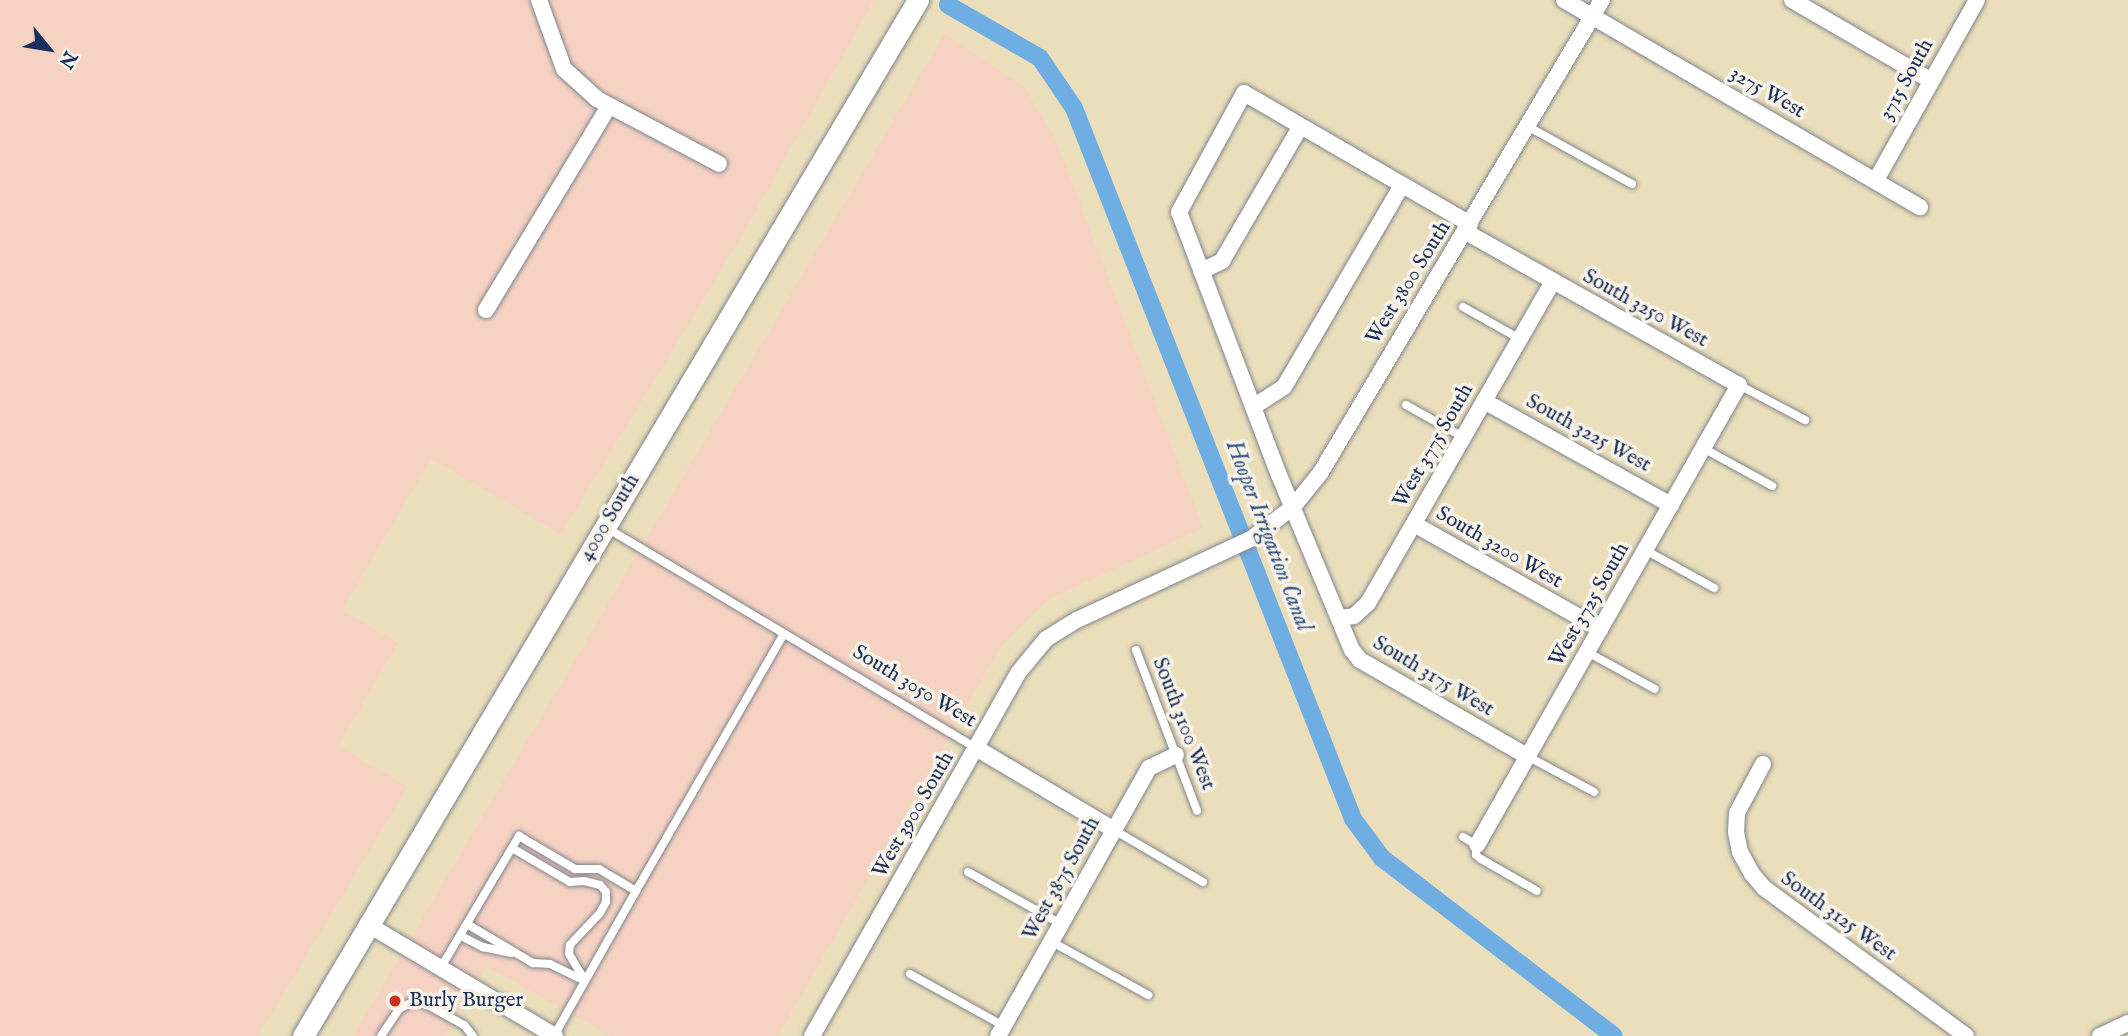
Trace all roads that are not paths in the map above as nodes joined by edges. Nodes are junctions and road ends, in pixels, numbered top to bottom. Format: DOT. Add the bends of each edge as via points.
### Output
graph roads {
  1 [pos="539,0"];
  2 [pos="918,0"];
  3 [pos="1564,0"];
  4 [pos="1602,0"];
  5 [pos="1792,0"];
  6 [pos="1828,0"];
  7 [pos="1977,0"];
  8 [pos="1593,15"];
  9 [pos="1819,15"];
  10 [pos="1930,80"];
  11 [pos="609,106"];
  12 [pos="1527,125"];
  13 [pos="1301,126"];
  14 [pos="719,164"];
  15 [pos="1876,180"];
  16 [pos="1632,184"];
  17 [pos="1402,185"];
  18 [pos="1920,207"];
  19 [pos="1468,228"];
  20 [pos="1201,271"];
  21 [pos="1553,281"];
  22 [pos="1463,307"];
  23 [pos="486,310"];
  24 [pos="1520,339"];
  25 [pos="1739,385"];
  26 [pos="1484,401"];
  27 [pos="1406,405"];
  28 [pos="1253,407"];
  29 [pos="1805,420"];
  30 [pos="1464,437"];
  31 [pos="1703,448"];
  32 [pos="1772,486"];
  33 [pos="1671,505"];
  34 [pos="1293,507"];
  35 [pos="1414,524"];
  36 [pos="604,527"];
  37 [pos="1645,550"];
  38 [pos="1219,556"];
  39 [pos="1714,588"];
  40 [pos="1340,618"];
  41 [pos="1600,629"];
  42 [pos="784,634"];
  43 [pos="1136,650"];
  44 [pos="1587,652"];
  45 [pos="1654,689"];
  46 [pos="976,748"];
  47 [pos="1176,755"];
  48 [pos="1527,756"];
  49 [pos="1763,764"];
  50 [pos="1594,792"];
  51 [pos="1197,811"];
  52 [pos="1114,830"];
  53 [pos="1470,841"];
  54 [pos="512,848"];
  55 [pos="968,872"];
  56 [pos="1203,882"];
  57 [pos="636,891"];
  58 [pos="1537,891"];
  59 [pos="367,924"];
  60 [pos="467,924"];
  61 [pos="1061,925"];
  62 [pos="461,936"];
  63 [pos="1052,942"];
  64 [pos="518,955"];
  65 [pos="440,970"];
  66 [pos="910,974"];
  67 [pos="585,981"];
  68 [pos="1147,995"];
  69 [pos="2128,1023"];
  70 [pos="1001,1031"];
  71 [pos="303,1036"];
  72 [pos="381,1036"];
  73 [pos="473,1036"];
  74 [pos="554,1036"];
  75 [pos="812,1036"];
  76 [pos="1966,1036"];
  77 [pos="2100,1036"];
  1 -- 11 [label="street" via="564,69"];
  2 -- 36 [label="main road, 4000 South"];
  3 -- 8 [label="street, 3275 West"];
  4 -- 8 [label="street, West 3800 South"];
  5 -- 9 [label="street"];
  6 -- 9 [label="street"];
  7 -- 10 [label="street, 3715 South"];
  8 -- 12 [label="street, West 3800 South"];
  8 -- 15 [label="street, 3275 West"];
  9 -- 10 [label="street"];
  10 -- 15 [label="street, 3715 South"];
  11 -- 14 [label="street"];
  11 -- 23 [label="street"];
  12 -- 16 [label="lane"];
  12 -- 19 [label="street, West 3800 South"];
  13 -- 17 [label="street, South 3250 West"];
  13 -- 20 [label="street" via="1222,261"];
  13 -- 20 [label="street, South 3250 West" via="1244,93 1179,212"];
  15 -- 18 [label="street, 3275 West"];
  17 -- 19 [label="street, South 3250 West"];
  17 -- 28 [label="street" via="1284,387"];
  19 -- 21 [label="street, South 3250 West"];
  19 -- 34 [label="street, West 3800 South" via="1321,472"];
  20 -- 28 [label="street, South 3175 West"];
  21 -- 24 [label="street, West 3775 South"];
  21 -- 25 [label="street, South 3250 West"];
  22 -- 24 [label="lane"];
  24 -- 26 [label="street, West 3775 South"];
  25 -- 29 [label="lane, South 3250 West"];
  25 -- 31 [label="street, West 3725 South"];
  26 -- 30 [label="street, West 3775 South"];
  26 -- 33 [label="street, South 3225 West"];
  27 -- 30 [label="lane"];
  28 -- 34 [label="street, South 3175 West"];
  30 -- 35 [label="street, West 3775 South"];
  31 -- 32 [label="lane"];
  31 -- 33 [label="street, West 3725 South"];
  33 -- 37 [label="street, West 3725 South"];
  34 -- 38 [label="street, West 3800 South"];
  34 -- 40 [label="street, South 3175 West"];
  35 -- 40 [label="street, West 3775 South" via="1368,603 1354,616"];
  35 -- 41 [label="street, South 3200 West"];
  36 -- 42 [label="lane, South 3050 West"];
  36 -- 59 [label="main road, 4000 South"];
  37 -- 39 [label="lane"];
  37 -- 41 [label="street, West 3725 South"];
  38 -- 46 [label="street, West 3900 South" via="1077,620 1046,639 1018,673"];
  40 -- 48 [label="street, South 3175 West" via="1360,660"];
  41 -- 44 [label="street, West 3725 South"];
  42 -- 46 [label="lane, South 3050 West"];
  42 -- 57 [label="lane"];
  43 -- 47 [label="lane, South 3100 West"];
  44 -- 45 [label="lane"];
  44 -- 48 [label="street, West 3725 South"];
  46 -- 52 [label="street, South 3050 West"];
  46 -- 75 [label="street, West 3900 South"];
  47 -- 51 [label="lane, South 3100 West"];
  47 -- 52 [label="street, West 3875 South" via="1149,768"];
  48 -- 50 [label="lane, South 3175 West"];
  48 -- 53 [label="street, West 3725 South"];
  49 -- 76 [label="street, South 3125 West" via="1737,813 1740,852 1752,874 1764,888"];
  52 -- 56 [label="lane, South 3050 West"];
  52 -- 61 [label="street, West 3875 South"];
  53 -- 58 [label="lane" via="1481,859"];
  54 -- 57 [label="lane" via="519,836 575,869 599,869"];
  54 -- 60 [label="lane"];
  54 -- 67 [label="lane" via="570,882 600,885 606,892 600,913 570,946 569,954"];
  55 -- 61 [label="lane"];
  57 -- 67 [label="lane"];
  59 -- 65 [label="street"];
  59 -- 71 [label="main road, 4000 South"];
  60 -- 62 [label="lane"];
  60 -- 64 [label="lane"];
  61 -- 63 [label="street, West 3875 South"];
  62 -- 64 [label="lane"];
  62 -- 65 [label="lane"];
  63 -- 68 [label="lane"];
  63 -- 70 [label="street, West 3875 South"];
  64 -- 67 [label="lane"];
  65 -- 74 [label="street"];
  66 -- 70 [label="lane"];
  67 -- 74 [label="lane"];
  69 -- 77 [label="street"];
  72 -- 73 [label="lane" via="400,1008 413,1002 444,1013"];
}
